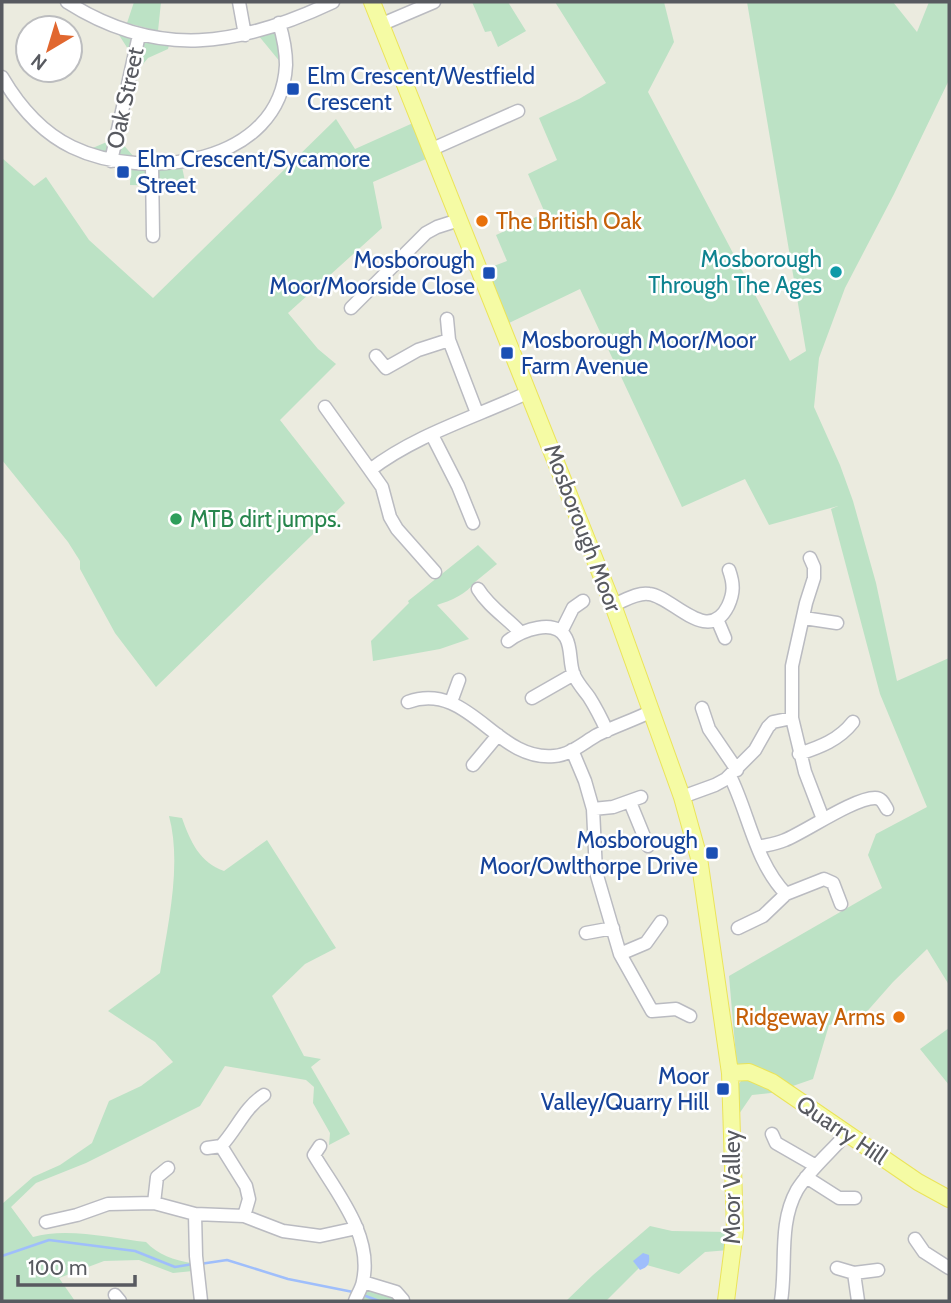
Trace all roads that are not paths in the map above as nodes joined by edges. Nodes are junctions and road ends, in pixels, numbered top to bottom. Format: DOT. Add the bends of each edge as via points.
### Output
graph roads {
  1 [pos="67,2"];
  2 [pos="239,2"];
  3 [pos="333,2"];
  4 [pos="372,2"];
  5 [pos="434,2"];
  6 [pos="279,23"];
  7 [pos="380,25"];
  8 [pos="245,34"];
  9 [pos="139,35"];
  10 [pos="2,77"];
  11 [pos="518,111"];
  12 [pos="430,150"];
  13 [pos="111,161"];
  14 [pos="152,166"];
  15 [pos="459,220"];
  16 [pos="153,236"];
  17 [pos="351,308"];
  18 [pos="447,319"];
  19 [pos="449,340"];
  20 [pos="376,356"];
  21 [pos="529,392"];
  22 [pos="326,407"];
  23 [pos="477,413"];
  24 [pos="351,417"];
  25 [pos="340,426"];
  26 [pos="432,435"];
  27 [pos="370,470"];
  28 [pos="454,518"];
  29 [pos="810,558"];
  30 [pos="729,570"];
  31 [pos="435,572"];
  32 [pos="478,589"];
  33 [pos="583,601"];
  34 [pos="613,605"];
  35 [pos="717,618"];
  36 [pos="804,618"];
  37 [pos="837,623"];
  38 [pos="520,632"];
  39 [pos="561,632"];
  40 [pos="726,638"];
  41 [pos="508,642"];
  42 [pos="574,674"];
  43 [pos="459,680"];
  44 [pos="532,698"];
  45 [pos="408,702"];
  46 [pos="451,702"];
  47 [pos="702,708"];
  48 [pos="652,711"];
  49 [pos="792,718"];
  50 [pos="853,722"];
  51 [pos="607,731"];
  52 [pos="498,735"];
  53 [pos="572,750"];
  54 [pos="799,754"];
  55 [pos="473,765"];
  56 [pos="733,773"];
  57 [pos="682,797"];
  58 [pos="593,809"];
  59 [pos="887,809"];
  60 [pos="823,819"];
  61 [pos="648,846"];
  62 [pos="758,847"];
  63 [pos="786,894"];
  64 [pos="841,904"];
  65 [pos="661,922"];
  66 [pos="613,928"];
  67 [pos="738,928"];
  68 [pos="586,933"];
  69 [pos="620,954"];
  70 [pos="690,1016"];
  71 [pos="730,1073"];
  72 [pos="264,1095"];
  73 [pos="846,1133"];
  74 [pos="772,1135"];
  75 [pos="221,1146"];
  76 [pos="206,1148"];
  77 [pos="312,1152"];
  78 [pos="816,1166"];
  79 [pos="168,1168"];
  80 [pos="806,1177"];
  81 [pos="855,1198"];
  82 [pos="949,1199"];
  83 [pos="154,1203"];
  84 [pos="195,1214"];
  85 [pos="244,1216"];
  86 [pos="46,1222"];
  87 [pos="358,1228"];
  88 [pos="915,1239"];
  89 [pos="837,1268"];
  90 [pos="949,1268"];
  91 [pos="878,1270"];
  92 [pos="854,1273"];
  93 [pos="362,1284"];
  94 [pos="403,1300"];
  95 [pos="201,1301"];
  96 [pos="355,1301"];
  97 [pos="726,1301"];
  98 [pos="781,1301"];
  99 [pos="858,1301"];
  1 -- 9 [label="street"];
  2 -- 8 [label="street"];
  3 -- 6 [label="street"];
  4 -- 7 [label="main road, Mosborough Moor"];
  5 -- 7 [label="street"];
  6 -- 8 [label="street"];
  6 -- 14 [label="street" via="286,66 280,94 268,115 250,134 214,154"];
  7 -- 12 [label="main road, Mosborough Moor"];
  8 -- 9 [label="street" via="196,41"];
  9 -- 13 [label="street, Oak Street"];
  10 -- 13 [label="street" via="16,100 44,129 73,148"];
  11 -- 12 [label="street"];
  12 -- 15 [label="main road, Mosborough Moor"];
  13 -- 14 [label="street"];
  14 -- 16 [label="street"];
  15 -- 17 [label="street" via="426,233"];
  15 -- 21 [label="main road, Mosborough Moor"];
  18 -- 19 [label="street"];
  19 -- 20 [label="street" via="386,368"];
  19 -- 23 [label="street"];
  21 -- 23 [label="street"];
  21 -- 34 [label="main road, Mosborough Moor"];
  22 -- 25 [label="street"];
  23 -- 26 [label="street"];
  24 -- 25 [label="street"];
  25 -- 27 [label="street"];
  26 -- 27 [label="street"];
  26 -- 28 [label="street" via="470,518"];
  27 -- 31 [label="street" via="382,487 397,529"];
  29 -- 36 [label="street" via="814,578"];
  30 -- 35 [label="street" via="733,595"];
  32 -- 38 [label="street"];
  33 -- 39 [label="street" via="573,608"];
  34 -- 35 [label="street" via="653,594 688,617"];
  34 -- 48 [label="main road, Mosborough Moor"];
  35 -- 40 [label="street"];
  36 -- 37 [label="street"];
  36 -- 49 [label="street" via="792,666"];
  38 -- 39 [label="street" via="551,628"];
  38 -- 41 [label="street"];
  39 -- 42 [label="street" via="567,638"];
  42 -- 44 [label="street"];
  42 -- 51 [label="street"];
  43 -- 46 [label="street"];
  45 -- 46 [label="street"];
  46 -- 52 [label="street"];
  47 -- 56 [label="street"];
  48 -- 51 [label="street"];
  48 -- 57 [label="main road, Mosborough Moor"];
  49 -- 54 [label="street"];
  49 -- 56 [label="street" via="773,722 755,751"];
  50 -- 54 [label="street" via="826,745"];
  51 -- 53 [label="street"];
  52 -- 53 [label="street" via="539,756"];
  52 -- 55 [label="street"];
  53 -- 58 [label="street"];
  54 -- 60 [label="street"];
  56 -- 57 [label="street"];
  56 -- 62 [label="street"];
  57 -- 71 [label="main road, Mosborough Moor" via="699,858"];
  58 -- 61 [label="street" via="635,800"];
  58 -- 66 [label="street" via="596,872"];
  59 -- 60 [label="street" via="875,798"];
  60 -- 62 [label="street" via="785,840"];
  62 -- 63 [label="street" via="769,873"];
  63 -- 64 [label="street" via="827,878"];
  63 -- 67 [label="street" via="763,916"];
  65 -- 69 [label="street" via="646,943"];
  66 -- 68 [label="street"];
  66 -- 69 [label="street"];
  69 -- 70 [label="street" via="652,1011 676,1009"];
  71 -- 73 [label="main road, Quarry Hill" via="760,1076"];
  71 -- 97 [label="main road, Moor Valley" via="734,1230"];
  72 -- 75 [label="street" via="242,1115"];
  73 -- 78 [label="street"];
  73 -- 82 [label="main road, Quarry Hill"];
  74 -- 78 [label="street" via="780,1146"];
  75 -- 76 [label="street"];
  75 -- 85 [label="street" via="246,1186 249,1199"];
  77 -- 87 [label="street"];
  78 -- 80 [label="street"];
  79 -- 83 [label="street" via="157,1177"];
  80 -- 81 [label="street" via="839,1198"];
  80 -- 98 [label="street" via="788,1212"];
  83 -- 84 [label="street"];
  83 -- 86 [label="street" via="108,1203"];
  84 -- 85 [label="street"];
  84 -- 95 [label="street"];
  85 -- 87 [label="street" via="284,1231 320,1236"];
  87 -- 93 [label="street" via="365,1261"];
  88 -- 90 [label="street"];
  89 -- 92 [label="street"];
  91 -- 92 [label="street"];
  92 -- 99 [label="street"];
  93 -- 94 [label="street" via="396,1292"];
  93 -- 96 [label="street"];
}
